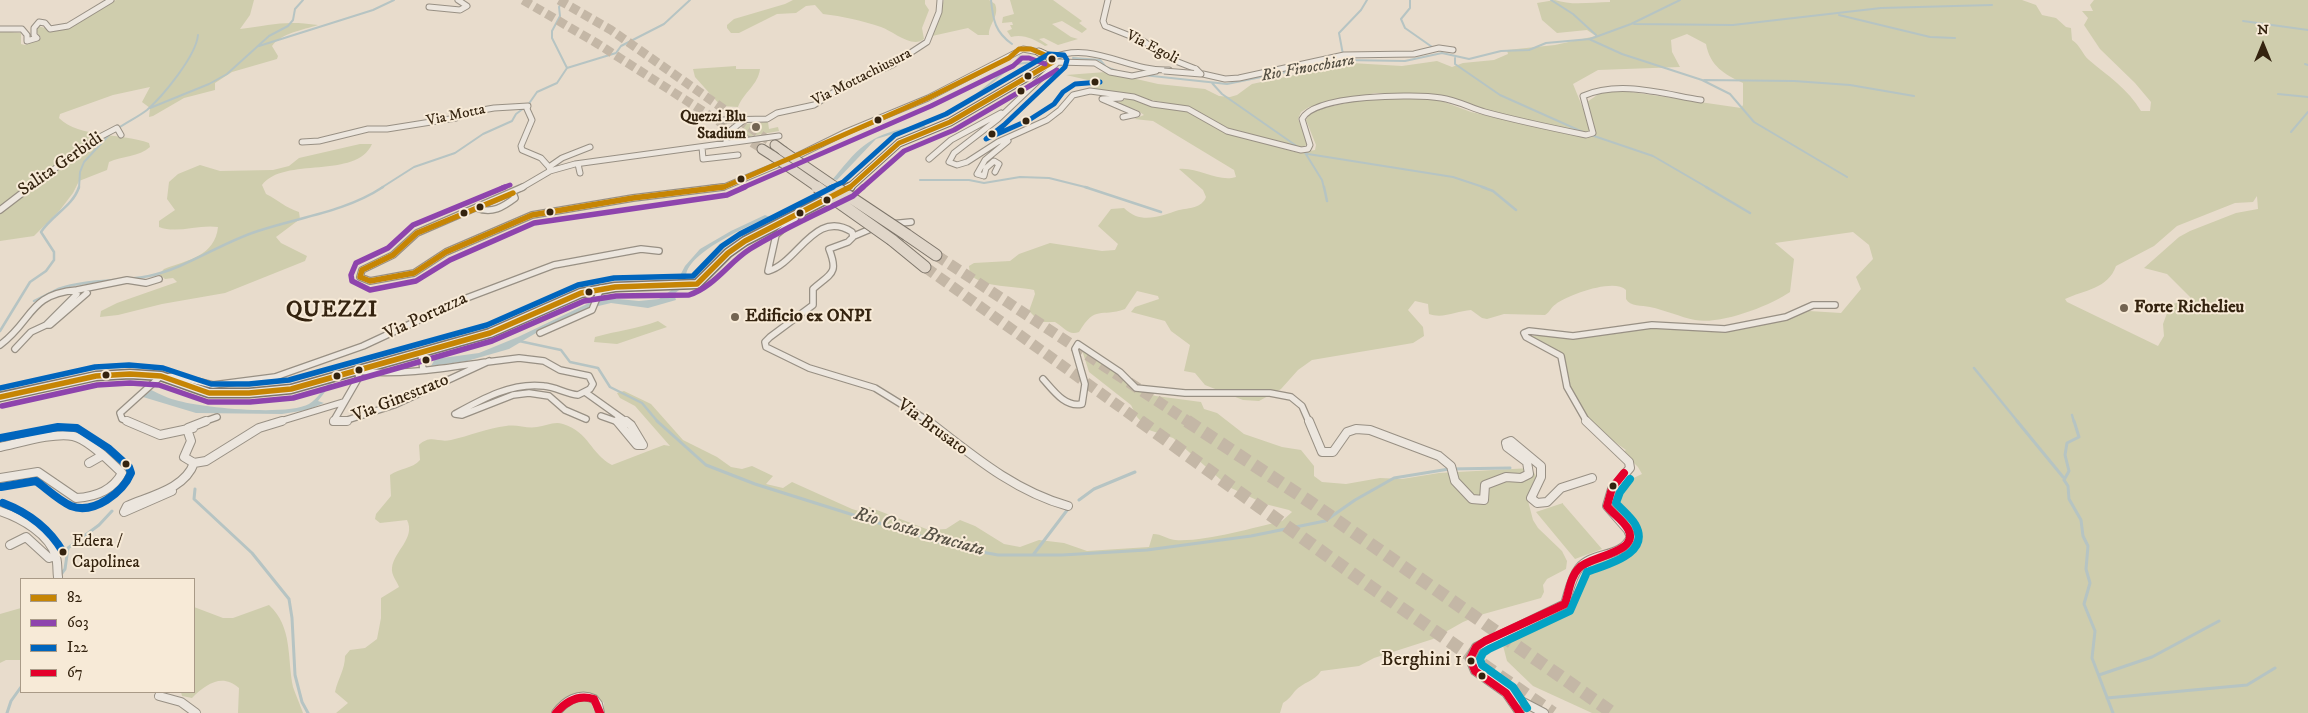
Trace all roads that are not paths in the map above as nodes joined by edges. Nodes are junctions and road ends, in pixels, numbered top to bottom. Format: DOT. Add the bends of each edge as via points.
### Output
graph roads {
  1 [pos="111,0"];
  2 [pos="458,0"];
  3 [pos="940,0"];
  4 [pos="1108,0"];
  5 [pos="429,7"];
  6 [pos="0,29"];
  7 [pos="1454,50"];
  8 [pos="1039,52"];
  9 [pos="1055,61"];
  10 [pos="1155,71"];
  11 [pos="1199,72"];
  12 [pos="1100,91"];
  13 [pos="1700,100"];
  14 [pos="1005,112"];
  15 [pos="1123,117"];
  16 [pos="722,120"];
  17 [pos="746,120"];
  18 [pos="119,130"];
  19 [pos="1018,134"];
  20 [pos="779,136"];
  21 [pos="302,142"];
  22 [pos="726,143"];
  23 [pos="590,147"];
  24 [pos="702,147"];
  25 [pos="779,148"];
  26 [pos="762,150"];
  27 [pos="738,155"];
  28 [pos="929,159"];
  29 [pos="578,164"];
  30 [pos="550,169"];
  31 [pos="995,172"];
  32 [pos="580,174"];
  33 [pos="513,193"];
  34 [pos="811,206"];
  35 [pos="477,208"];
  36 [pos="0,210"];
  37 [pos="911,222"];
  38 [pos="423,231"];
  39 [pos="854,236"];
  40 [pos="659,251"];
  41 [pos="936,255"];
  42 [pos="925,267"];
  43 [pos="159,279"];
  44 [pos="665,285"];
  45 [pos="689,286"];
  46 [pos="601,288"];
  47 [pos="77,290"];
  48 [pos="87,293"];
  49 [pos="1836,305"];
  50 [pos="46,325"];
  51 [pos="540,333"];
  52 [pos="0,345"];
  53 [pos="15,349"];
  54 [pos="349,351"];
  55 [pos="421,354"];
  56 [pos="338,355"];
  57 [pos="488,361"];
  58 [pos="423,370"];
  59 [pos="357,372"];
  60 [pos="163,377"];
  61 [pos="1043,379"];
  62 [pos="585,392"];
  63 [pos="0,397"];
  64 [pos="344,402"];
  65 [pos="601,416"];
  66 [pos="217,417"];
  67 [pos="586,419"];
  68 [pos="190,429"];
  69 [pos="0,447"];
  70 [pos="103,455"];
  71 [pos="89,463"];
  72 [pos="194,463"];
  73 [pos="0,478"];
  74 [pos="1592,478"];
  75 [pos="172,492"];
  76 [pos="1068,506"];
  77 [pos="0,510"];
  78 [pos="10,546"];
  79 [pos="55,556"];
  80 [pos="58,577"];
  81 [pos="1470,659"];
  82 [pos="159,696"];
  83 [pos="196,713"];
  84 [pos="556,713"];
  85 [pos="600,713"];
  86 [pos="1520,713"];
  87 [pos="1544,713"];
  1 -- 6 [label="street" via="68,26 50,29 44,22 39,22 34,28 37,38 29,42 22,29"];
  2 -- 5 [label="street" via="466,6 455,10"];
  3 -- 17 [label="street, Via Mottachiusura" via="939,12 927,42 907,56 868,77 844,85 818,104 777,113 767,119"];
  4 -- 11 [label="street, Via Egoli" via="1103,21 1105,26 1144,41"];
  7 -- 11 [label="street" via="1441,48 1414,54 1344,55 1239,78 1225,79"];
  8 -- 9 [label="street"];
  8 -- 38 [label="street" via="1018,50 1010,58 928,98 724,187 532,215 446,252 414,273 370,281 361,279 359,274 362,270 393,255 411,237"];
  9 -- 10 [label="street" via="1093,63 1110,72 1139,76"];
  9 -- 10 [label="street" via="1060,54 1101,54"];
  9 -- 14 [label="street"];
  9 -- 34 [label="street" via="950,122 906,139 852,186"];
  10 -- 11 [label="street"];
  10 -- 11 [label="street, bridge" via="1201,74"];
  12 -- 13 [label="street" via="1188,109 1227,131 1301,150 1308,149 1310,145 1302,119 1305,113 1316,107 1370,96 1443,98 1469,108 1586,135 1593,133 1583,96 1588,92 1630,90"];
  12 -- 15 [label="street" via="1120,98 1103,100 1137,114"];
  12 -- 19 [label="street" via="1073,95 1047,120"];
  14 -- 19 [label="street" via="954,153 949,162 957,165 967,162 998,142"];
  14 -- 28 [label="street" via="976,124"];
  16 -- 17 [label="street, Via Mottachiusura"];
  17 -- 22 [label="street" via="726,134"];
  18 -- 36 [label="street, Salita Gerbidi" via="92,141"];
  19 -- 31 [label="street" via="1019,137 1003,144 985,160 977,172 984,176 986,168 994,161 999,164"];
  20 -- 22 [label="street"];
  21 -- 30 [label="street, Via Motta" via="319,142 368,129 456,118 494,108 527,106 532,120 522,150 541,158"];
  22 -- 24 [label="street"];
  23 -- 30 [label="street" via="562,158"];
  24 -- 27 [label="street" via="703,159"];
  24 -- 29 [label="street"];
  25 -- 41 [label="highway, bridge"];
  26 -- 42 [label="highway, bridge" via="892,240"];
  29 -- 30 [label="street"];
  29 -- 32 [label="street"];
  30 -- 33 [label="street"];
  33 -- 35 [label="street"];
  33 -- 35 [label="street" via="515,198 489,212"];
  34 -- 39 [label="street" via="812,210 776,235 768,272 776,270 809,237 822,229 845,227"];
  34 -- 45 [label="street" via="745,241 728,253 701,281"];
  35 -- 38 [label="street"];
  37 -- 39 [label="street" via="883,225"];
  39 -- 76 [label="street, Via Brusato" via="848,242 829,249 834,270 813,289 813,305 780,328 764,344 770,350 810,368 874,388 922,416 991,471 1050,501"];
  40 -- 54 [label="street, Via Portazza" via="641,249 554,265 464,299"];
  43 -- 47 [label="street" via="146,283 127,280"];
  44 -- 45 [label="street"];
  44 -- 46 [label="street"];
  46 -- 51 [label="street" via="592,310"];
  46 -- 55 [label="street" via="580,293 499,330"];
  47 -- 50 [label="street" via="73,300"];
  47 -- 52 [label="street" via="61,291 36,303 15,334"];
  48 -- 50 [label="street" via="60,318"];
  49 -- 81 [label="street" via="1813,305 1786,317 1725,329 1652,325 1573,336 1524,333 1561,356 1567,387 1588,424 1629,462 1630,468 1614,483 1607,506 1632,538 1625,547 1581,566 1565,604 1484,641 1476,647"];
  50 -- 53 [label="street" via="30,332"];
  54 -- 56 [label="street, Via Portazza"];
  55 -- 58 [label="street"];
  55 -- 59 [label="street"];
  56 -- 60 [label="street, Via Portazza" via="275,377 246,382 213,384 175,376"];
  57 -- 58 [label="street, Via Ginestrato"];
  57 -- 62 [label="street, Via Ginestrato" via="519,358 544,361 560,370 589,376 593,384"];
  57 -- 64 [label="street, Via Ginestrato" via="483,366 354,420 335,423 335,416"];
  58 -- 59 [label="street, Via Ginestrato"];
  59 -- 60 [label="street" via="291,389 234,394 204,392"];
  59 -- 64 [label="street, Via Ginestrato" via="359,376"];
  60 -- 63 [label="street" via="130,374 96,376"];
  60 -- 68 [label="street" via="120,413 122,419 160,435"];
  61 -- 74 [label="street" via="1069,404 1082,404 1085,397 1075,349 1078,344 1120,372 1136,388 1185,393 1270,392 1291,396 1302,406 1322,452 1333,452 1348,431 1358,428 1370,430 1439,456 1451,466 1455,480 1472,499 1484,500 1485,485 1506,477 1521,478 1529,474 1526,462 1507,447 1506,443 1511,441 1541,466 1541,477 1532,498 1537,503 1547,502 1561,488"];
  62 -- 65 [label="street" via="632,425 643,445 637,445 616,420"];
  62 -- 67 [label="street, Via Ginestrato" via="578,396 542,386 523,387 495,394 455,414 462,415 513,395 529,393 557,400 565,410"];
  64 -- 72 [label="street, Via Ginestrato" via="258,428 206,461"];
  66 -- 68 [label="street"];
  68 -- 72 [label="street" via="191,441 184,457"];
  69 -- 70 [label="street" via="74,436"];
  70 -- 71 [label="street"];
  70 -- 73 [label="street" via="122,473 103,490 86,497 76,498 38,472"];
  72 -- 75 [label="street" via="181,483 127,506 124,512"];
  77 -- 79 [label="street" via="31,526"];
  78 -- 79 [label="street" via="26,537 49,558"];
  79 -- 80 [label="street"];
  81 -- 86 [label="street" via="1475,671 1506,693"];
  81 -- 87 [label="street" via="1521,701"];
  82 -- 83 [label="street" via="182,702"];
  84 -- 85 [label="street" via="566,700 582,696 595,700"];
}
